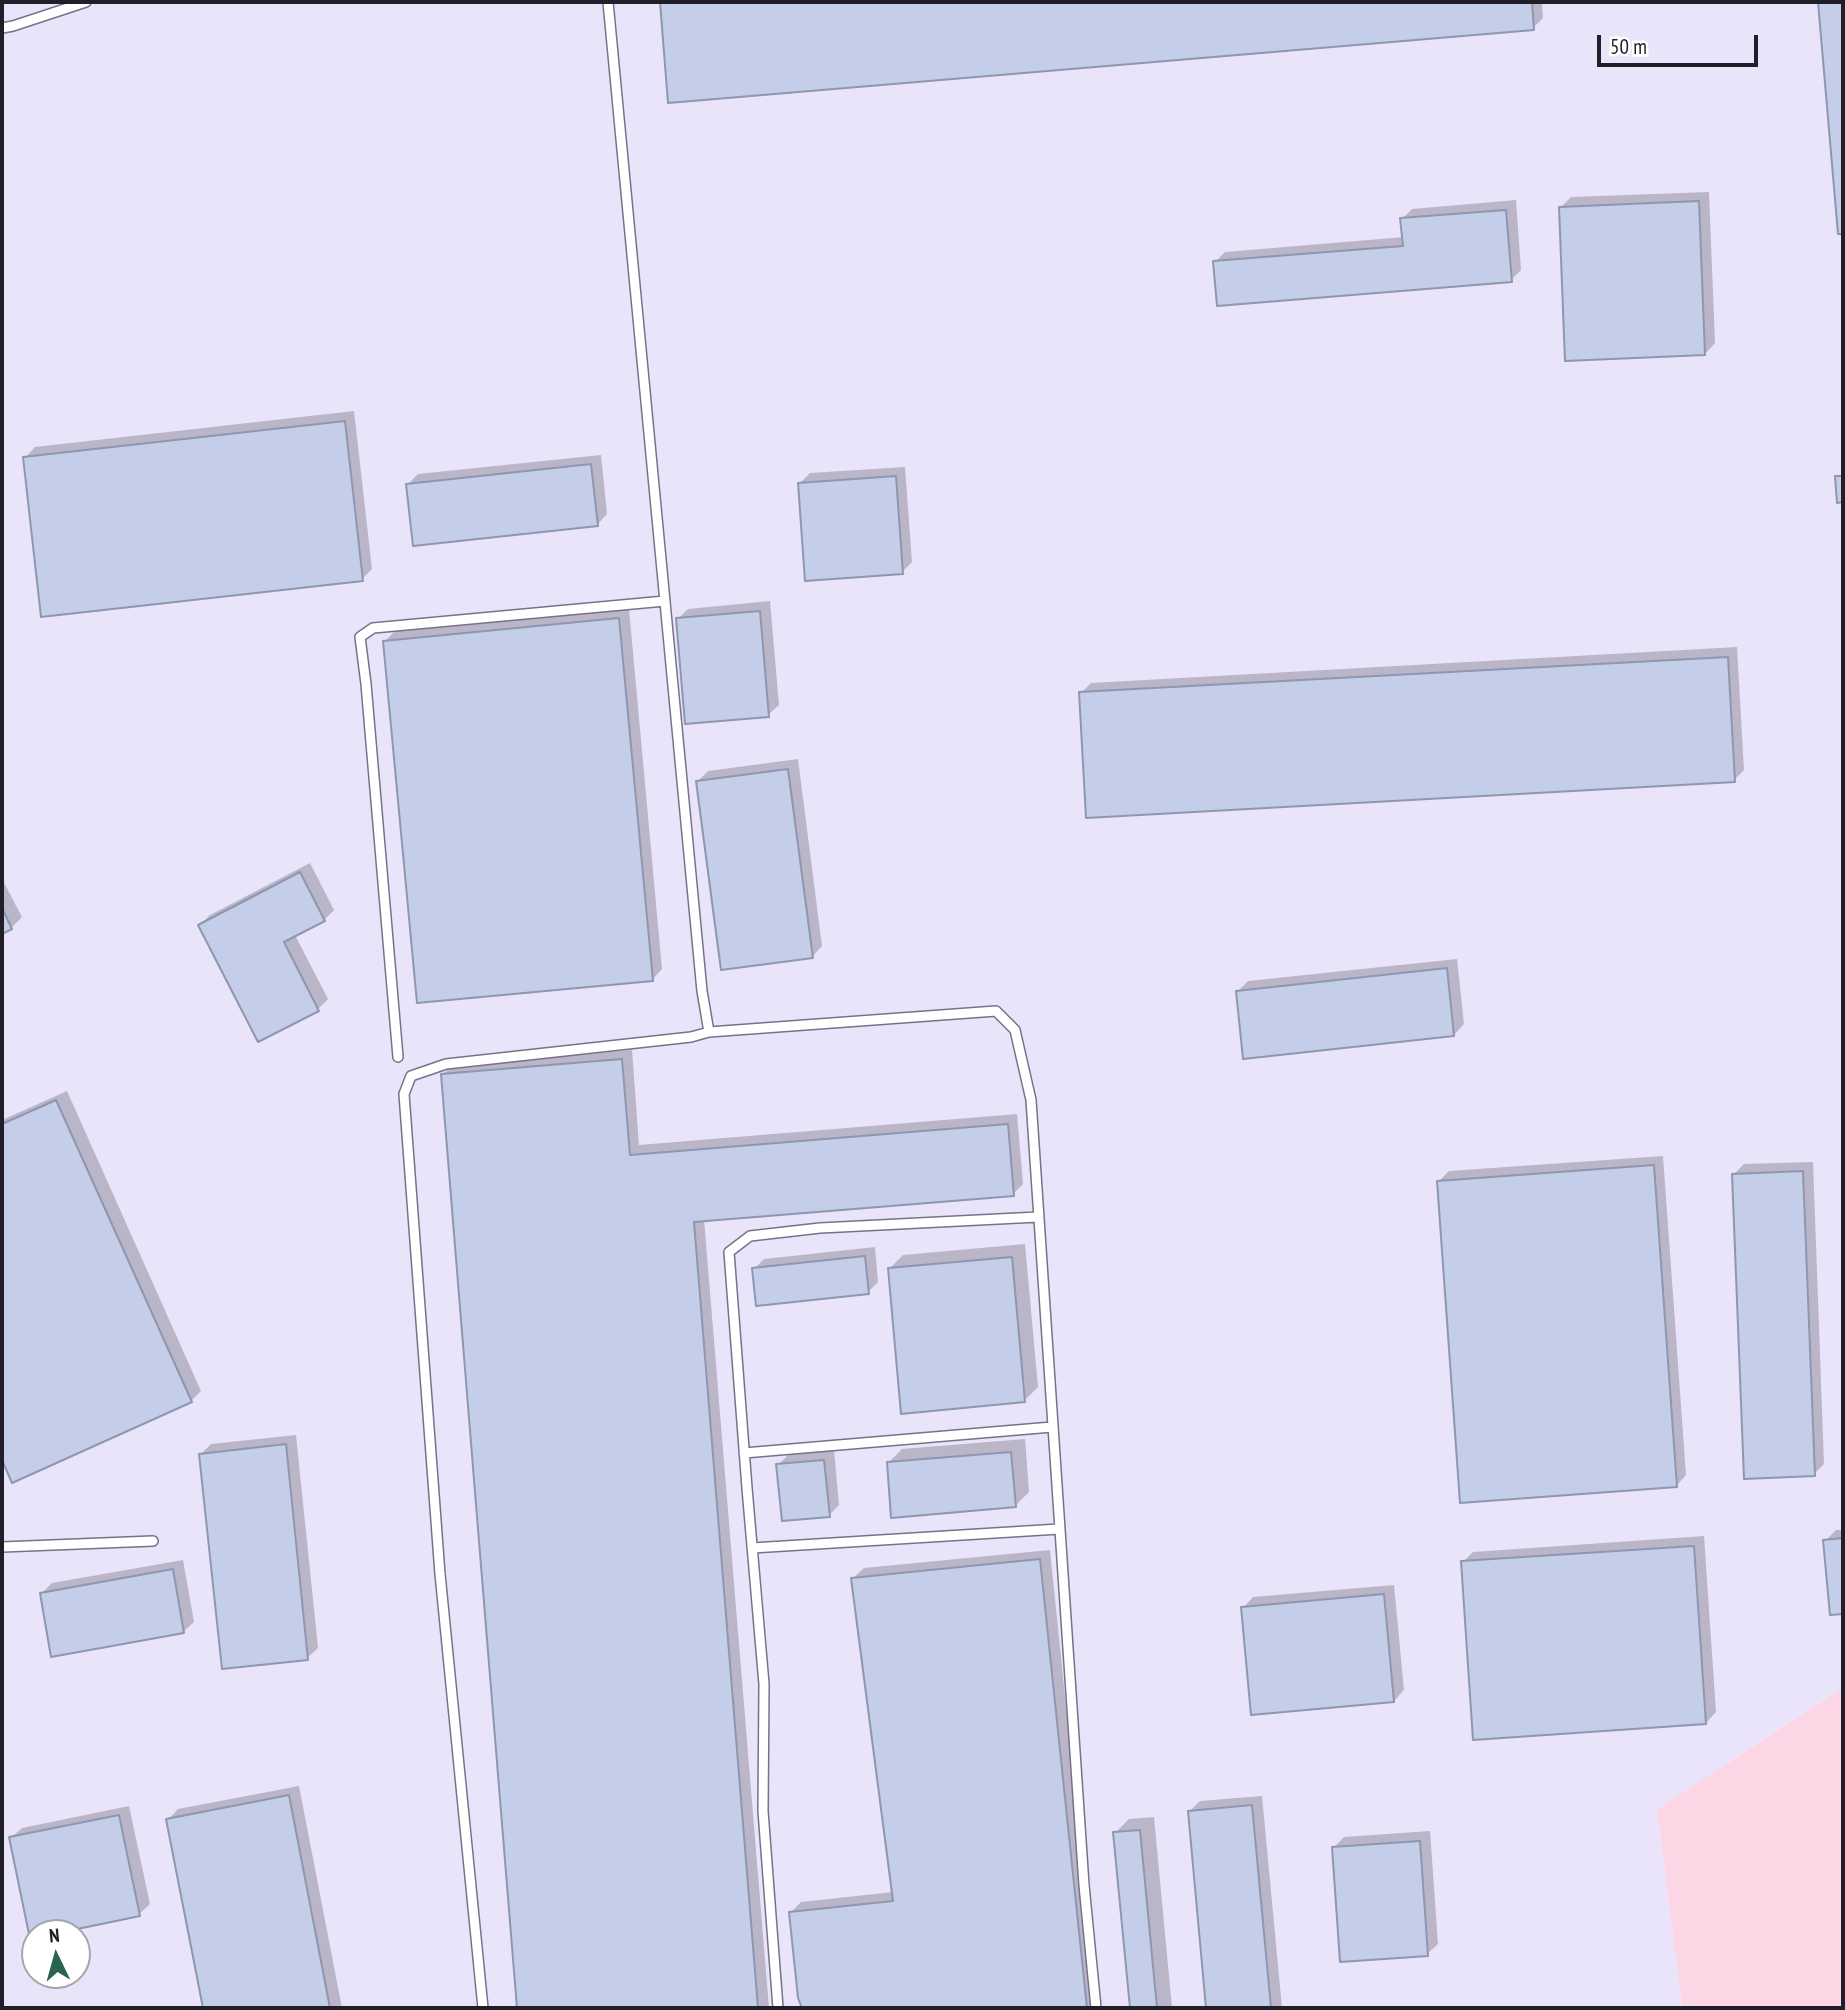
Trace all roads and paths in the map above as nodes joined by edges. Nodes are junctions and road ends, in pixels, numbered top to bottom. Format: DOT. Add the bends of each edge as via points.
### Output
graph roads {
  1 [pos="86,2"];
  2 [pos="608,2"];
  3 [pos="2,28"];
  4 [pos="665,601"];
  5 [pos="709,1032"];
  6 [pos="398,1057"];
  7 [pos="1038,1217"];
  8 [pos="1052,1427"];
  9 [pos="744,1453"];
  10 [pos="1059,1529"];
  11 [pos="153,1541"];
  12 [pos="2,1547"];
  13 [pos="752,1548"];
  14 [pos="483,2008"];
  15 [pos="778,2008"];
  16 [pos="1096,2008"];
  1 -- 3 [label="lane"];
  2 -- 4 [label="lane"];
  4 -- 5 [label="lane"];
  4 -- 6 [label="lane" via="373,628 360,638"];
  5 -- 7 [label="lane" via="996,1011 1015,1030 1031,1100"];
  5 -- 14 [label="lane" via="446,1064 411,1076 404,1094 440,1574"];
  7 -- 8 [label="lane"];
  7 -- 9 [label="lane" via="820,1228 750,1236 729,1252"];
  8 -- 9 [label="lane"];
  8 -- 10 [label="lane"];
  9 -- 13 [label="lane"];
  10 -- 13 [label="lane"];
  10 -- 16 [label="lane"];
  11 -- 12 [label="lane"];
  13 -- 15 [label="lane" via="764,1684 764,1811"];
}
